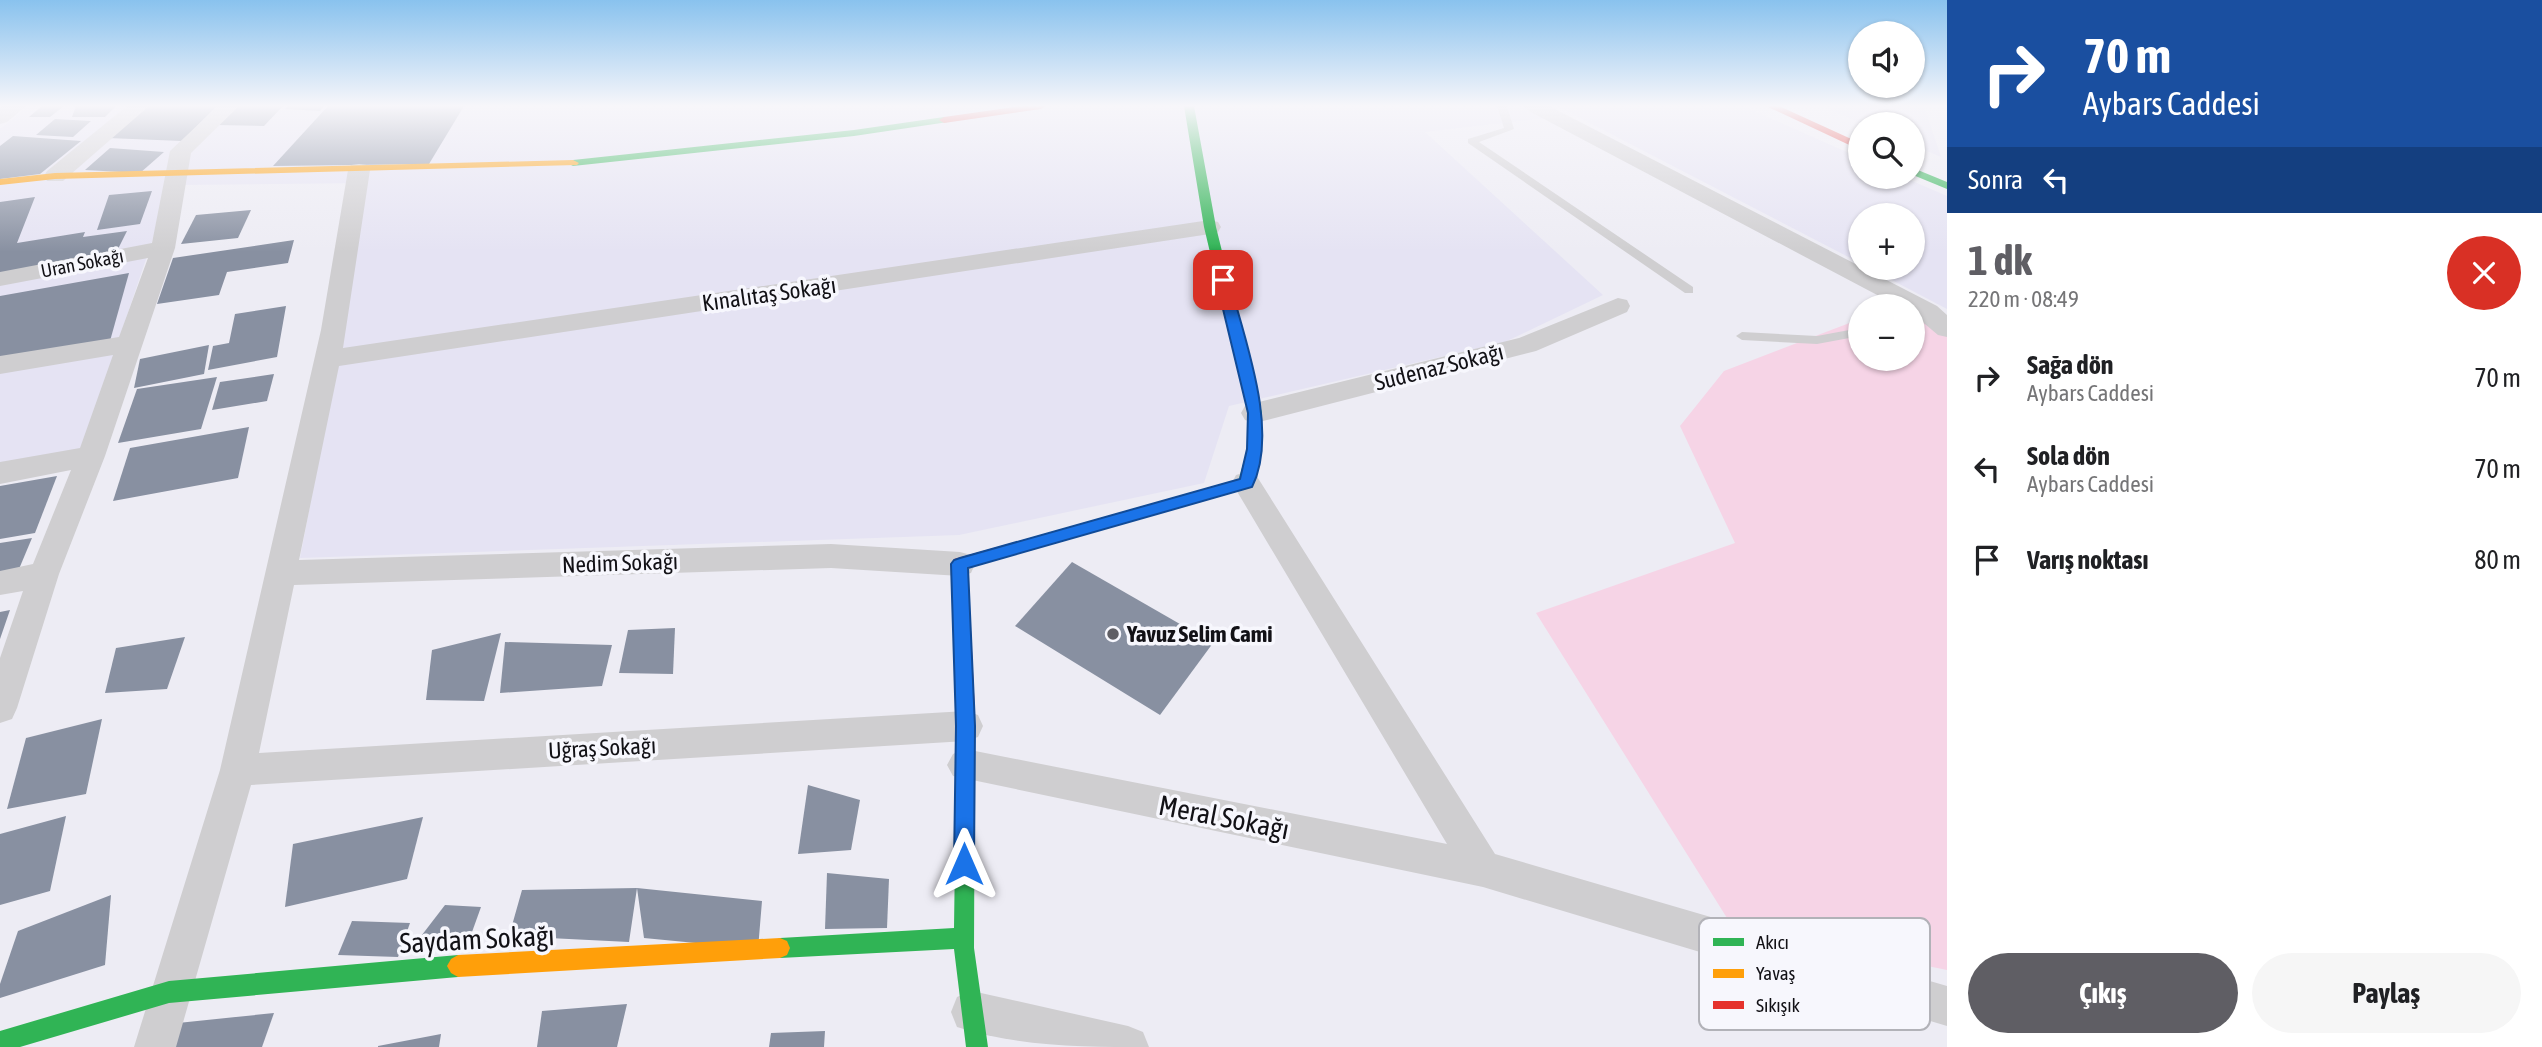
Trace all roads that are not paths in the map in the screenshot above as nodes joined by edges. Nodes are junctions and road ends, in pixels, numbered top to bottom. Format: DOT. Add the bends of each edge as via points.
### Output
graph roads {
  1 [pos="80,155"];
  2 [pos="180,155"];
  3 [pos="652,155"];
  4 [pos="1197,155"];
  5 [pos="1491,155"];
  6 [pos="1629,155"];
  7 [pos="359,170"];
  8 [pos="176,175"];
  9 [pos="55,176"];
  10 [pos="1925,176"];
  11 [pos="0,181"];
  12 [pos="1947,186"];
  13 [pos="1210,228"];
  14 [pos="163,248"];
  15 [pos="0,279"];
  16 [pos="1689,290"];
  17 [pos="1618,306"];
  18 [pos="1929,310"];
  19 [pos="1947,329"];
  20 [pos="1848,334"];
  21 [pos="1742,336"];
  22 [pos="131,344"];
  23 [pos="328,359"];
  24 [pos="0,365"];
  25 [pos="1255,413"];
  26 [pos="91,456"];
  27 [pos="0,473"];
  28 [pos="1246,483"];
  29 [pos="960,564"];
  30 [pos="280,573"];
  31 [pos="44,574"];
  32 [pos="0,583"];
  33 [pos="9,654"];
  34 [pos="0,708"];
  35 [pos="965,726"];
  36 [pos="965,765"];
  37 [pos="238,770"];
  38 [pos="1483,869"];
  39 [pos="1699,933"];
  40 [pos="964,938"];
  41 [pos="169,992"];
  42 [pos="1930,1001"];
  43 [pos="1947,1006"];
  44 [pos="974,1029"];
  45 [pos="0,1042"];
  46 [pos="155,1047"];
  47 [pos="1128,1047"];
  1 -- 9 [label="street"];
  2 -- 8 [label="street"];
  3 -- 7 [label="street" via="567,164"];
  4 -- 13 [label="street"];
  5 -- 16 [label="lane"];
  6 -- 18 [label="street"];
  7 -- 8 [label="street"];
  7 -- 23 [label="street"];
  8 -- 9 [label="street"];
  8 -- 14 [label="street"];
  9 -- 11 [label="street"];
  10 -- 12 [label="street"];
  13 -- 23 [label="street, Kınalıtaş Sokağı"];
  13 -- 25 [label="street"];
  14 -- 15 [label="street, Uran Sokağı"];
  14 -- 22 [label="street"];
  17 -- 25 [label="street, Sudenaz Sokağı" via="1527,345"];
  18 -- 19 [label="street"];
  20 -- 21 [label="lane" via="1817,340"];
  22 -- 24 [label="street"];
  22 -- 26 [label="street"];
  23 -- 30 [label="street"];
  25 -- 28 [label="street" via="1254,449"];
  26 -- 27 [label="street"];
  26 -- 31 [label="street"];
  28 -- 29 [label="street"];
  28 -- 38 [label="street"];
  29 -- 30 [label="street, Nedim Sokağı" via="831,556"];
  29 -- 35 [label="street"];
  30 -- 37 [label="street"];
  31 -- 32 [label="street"];
  31 -- 33 [label="street"];
  33 -- 34 [label="street"];
  35 -- 36 [label="street"];
  35 -- 37 [label="street, Uğraş Sokağı"];
  36 -- 38 [label="street, Meral Sokağı"];
  36 -- 40 [label="street"];
  37 -- 41 [label="street"];
  38 -- 39 [label="street, Meral Sokağı"];
  40 -- 41 [label="street, Saydam Sokağı" via="403,969"];
  40 -- 44 [label="street"];
  41 -- 45 [label="street, Saydam Sokağı"];
  41 -- 46 [label="street"];
  42 -- 43 [label="street, Meral Sokağı"];
  44 -- 47 [label="street"];
}
